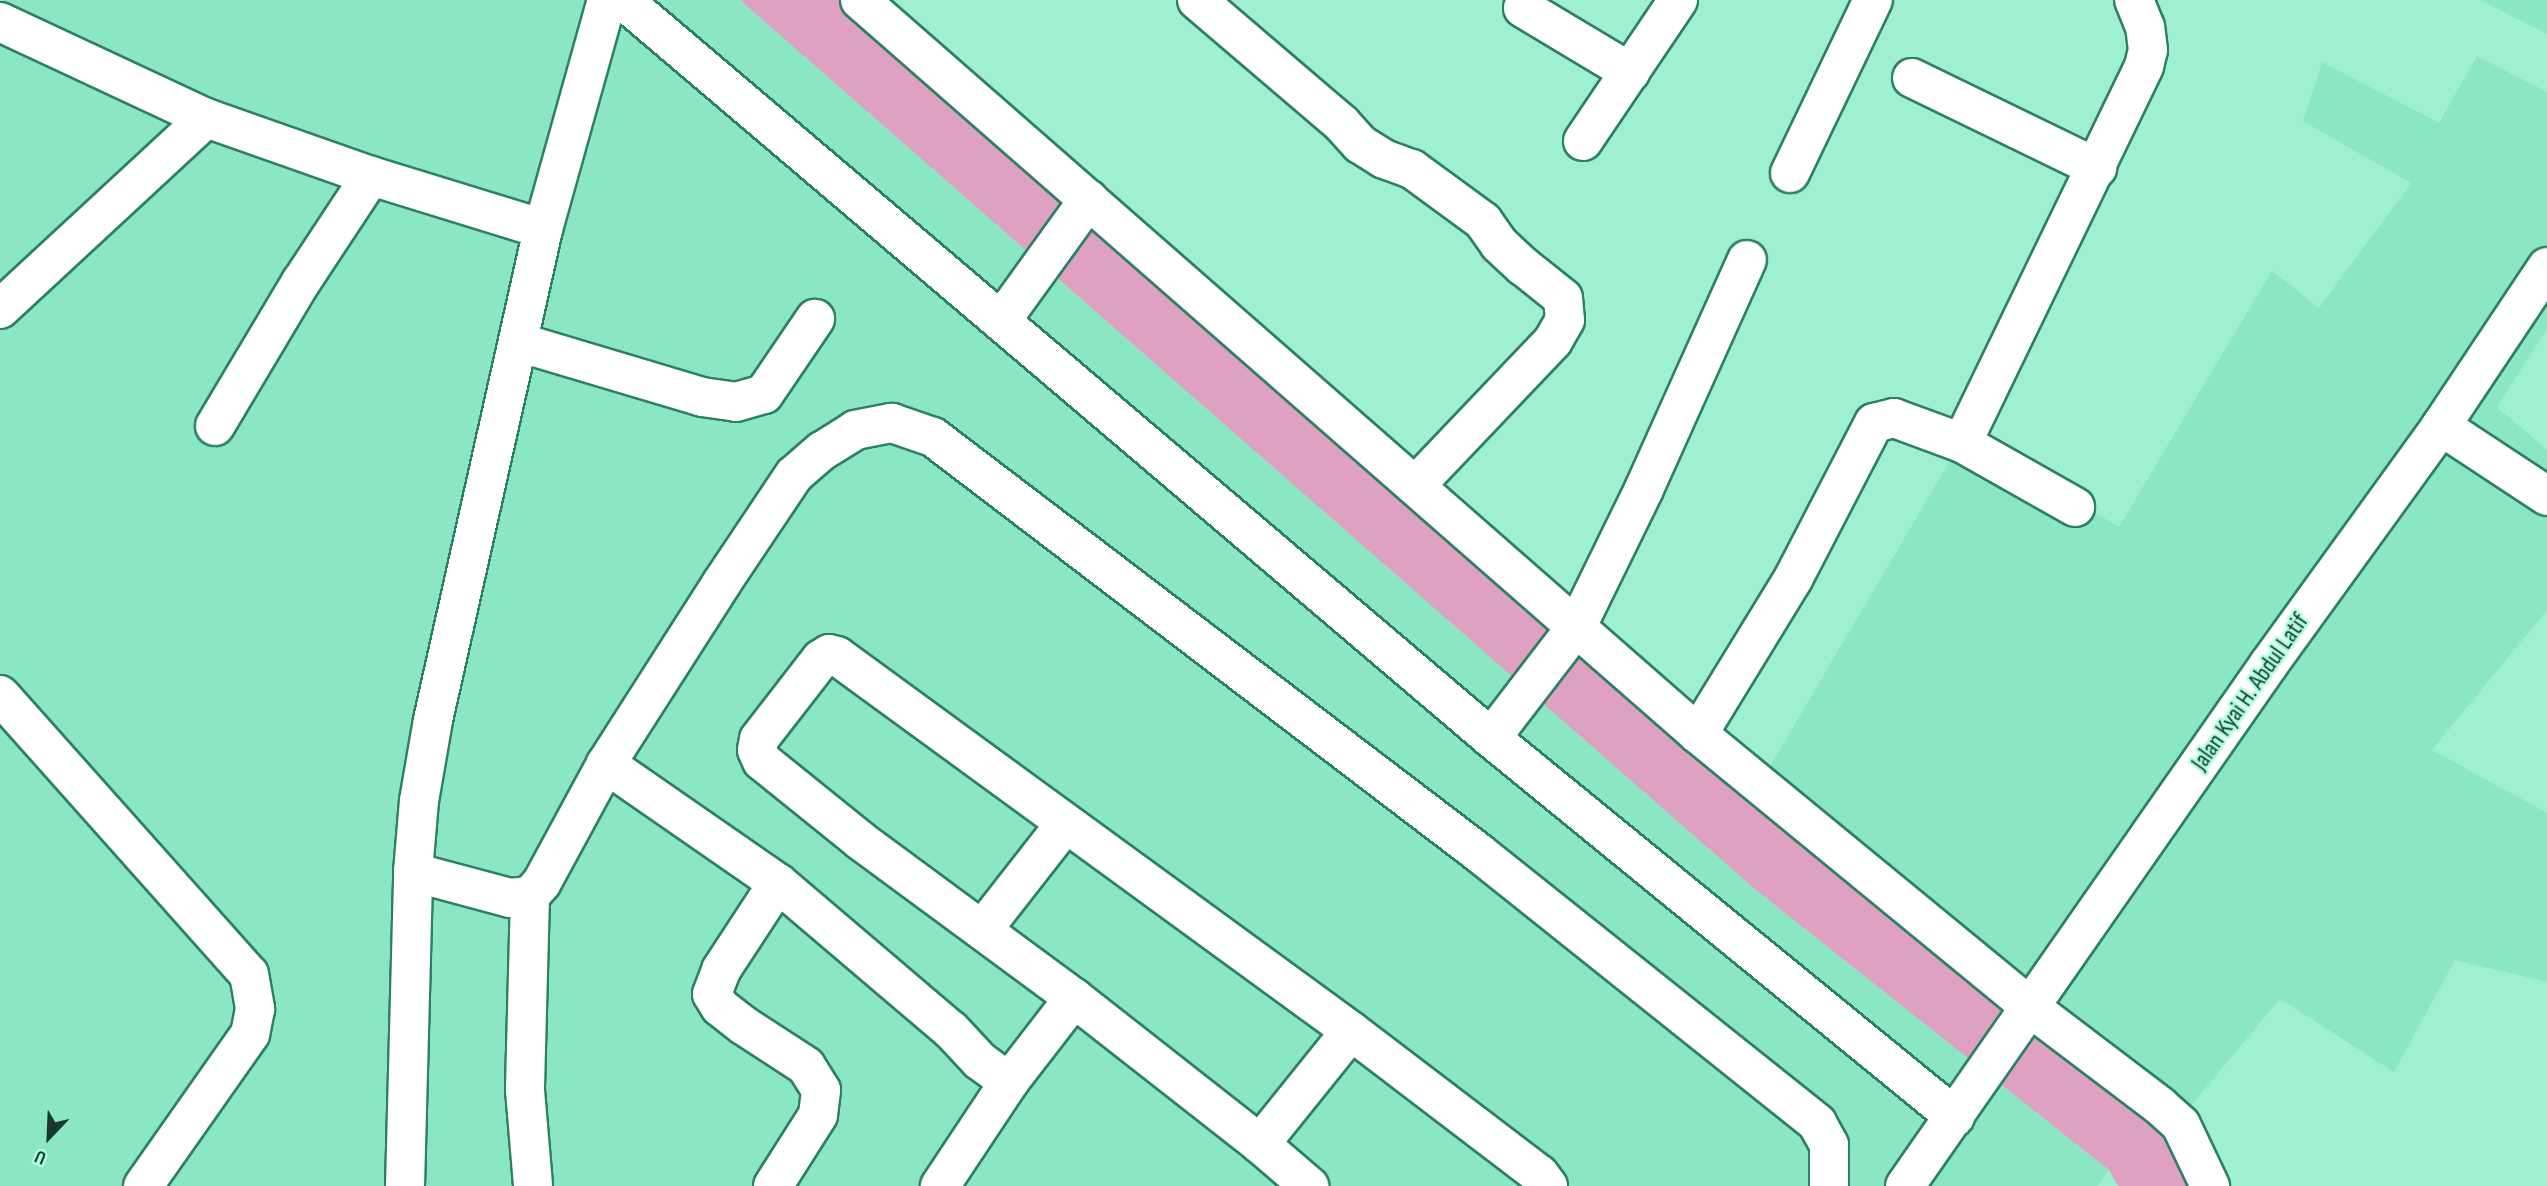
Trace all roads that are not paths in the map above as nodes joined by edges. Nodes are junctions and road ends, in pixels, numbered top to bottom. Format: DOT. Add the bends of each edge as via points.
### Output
graph roads {
  1 [pos="607,0"];
  2 [pos="623,0"];
  3 [pos="860,0"];
  4 [pos="1196,0"];
  5 [pos="1678,0"];
  6 [pos="1873,0"];
  7 [pos="2134,0"];
  8 [pos="1523,8"];
  9 [pos="0,22"];
  10 [pos="1630,72"];
  11 [pos="1912,78"];
  12 [pos="206,118"];
  13 [pos="1583,141"];
  14 [pos="2097,168"];
  15 [pos="1790,173"];
  16 [pos="371,176"];
  17 [pos="1089,199"];
  18 [pos="543,229"];
  19 [pos="1747,260"];
  20 [pos="2547,267"];
  21 [pos="0,309"];
  22 [pos="815,319"];
  23 [pos="1002,321"];
  24 [pos="518,342"];
  25 [pos="215,426"];
  26 [pos="2441,426"];
  27 [pos="1962,443"];
  28 [pos="1415,486"];
  29 [pos="2547,496"];
  30 [pos="2075,507"];
  31 [pos="1577,626"];
  32 [pos="0,695"];
  33 [pos="1698,734"];
  34 [pos="1491,738"];
  35 [pos="606,764"];
  36 [pos="1065,824"];
  37 [pos="413,872"];
  38 [pos="778,883"];
  39 [pos="530,896"];
  40 [pos="983,929"];
  41 [pos="1074,998"];
  42 [pos="2031,1008"];
  43 [pos="1351,1031"];
  44 [pos="1009,1082"];
  45 [pos="1955,1117"];
  46 [pos="1260,1144"];
  47 [pos="144,1186"];
  48 [pos="405,1186"];
  49 [pos="533,1186"];
  50 [pos="773,1186"];
  51 [pos="940,1186"];
  52 [pos="1309,1186"];
  53 [pos="1548,1186"];
  54 [pos="1829,1186"];
  55 [pos="1905,1186"];
  56 [pos="2210,1186"];
  1 -- 18 [label="street"];
  2 -- 23 [label="street"];
  3 -- 17 [label="street"];
  4 -- 28 [label="street" via="1360,144 1412,169 1483,221 1522,267 1563,298 1565,320 1553,341"];
  5 -- 10 [label="street"];
  6 -- 15 [label="street"];
  7 -- 14 [label="street" via="2148,50"];
  8 -- 10 [label="street"];
  9 -- 12 [label="street"];
  10 -- 13 [label="street"];
  11 -- 14 [label="street"];
  12 -- 16 [label="street"];
  12 -- 21 [label="street"];
  14 -- 27 [label="street"];
  16 -- 18 [label="street"];
  16 -- 25 [label="street"];
  17 -- 23 [label="street"];
  17 -- 28 [label="street"];
  18 -- 24 [label="street"];
  19 -- 31 [label="street"];
  20 -- 26 [label="street, Jalan Kyai H. Abdul Latif"];
  22 -- 24 [label="street" via="764,394 736,402 702,397"];
  23 -- 34 [label="street"];
  24 -- 37 [label="street" via="433,720"];
  26 -- 29 [label="street"];
  26 -- 42 [label="street, Jalan Kyai H. Abdul Latif" via="2269,664"];
  27 -- 30 [label="street"];
  27 -- 33 [label="street" via="1894,418 1874,423 1793,579"];
  28 -- 31 [label="street"];
  31 -- 33 [label="street"];
  31 -- 34 [label="street"];
  32 -- 47 [label="street" via="249,974 256,1009 250,1034"];
  33 -- 42 [label="street"];
  34 -- 45 [label="street"];
  35 -- 38 [label="street"];
  35 -- 39 [label="street"];
  35 -- 54 [label="street" via="794,475 855,430 892,423 933,437 1479,853 1817,1123 1829,1145"];
  36 -- 40 [label="street"];
  36 -- 40 [label="street" via="837,656 821,659 759,739 762,761 861,841"];
  36 -- 43 [label="street"];
  37 -- 39 [label="street" via="510,898"];
  37 -- 48 [label="street"];
  38 -- 44 [label="street"];
  38 -- 50 [label="street" via="721,970 712,994 720,1007 743,1025 806,1066 821,1090 818,1115"];
  39 -- 49 [label="street" via="525,1090"];
  40 -- 41 [label="street"];
  41 -- 44 [label="street"];
  41 -- 46 [label="street"];
  42 -- 45 [label="street, Jalan Kyai H. Abdul Latif"];
  42 -- 56 [label="street" via="2181,1125"];
  43 -- 46 [label="street"];
  43 -- 53 [label="street" via="1539,1174"];
  44 -- 51 [label="street"];
  45 -- 55 [label="street, Jalan Kyai H. Abdul Latif"];
  46 -- 52 [label="street"];
}
